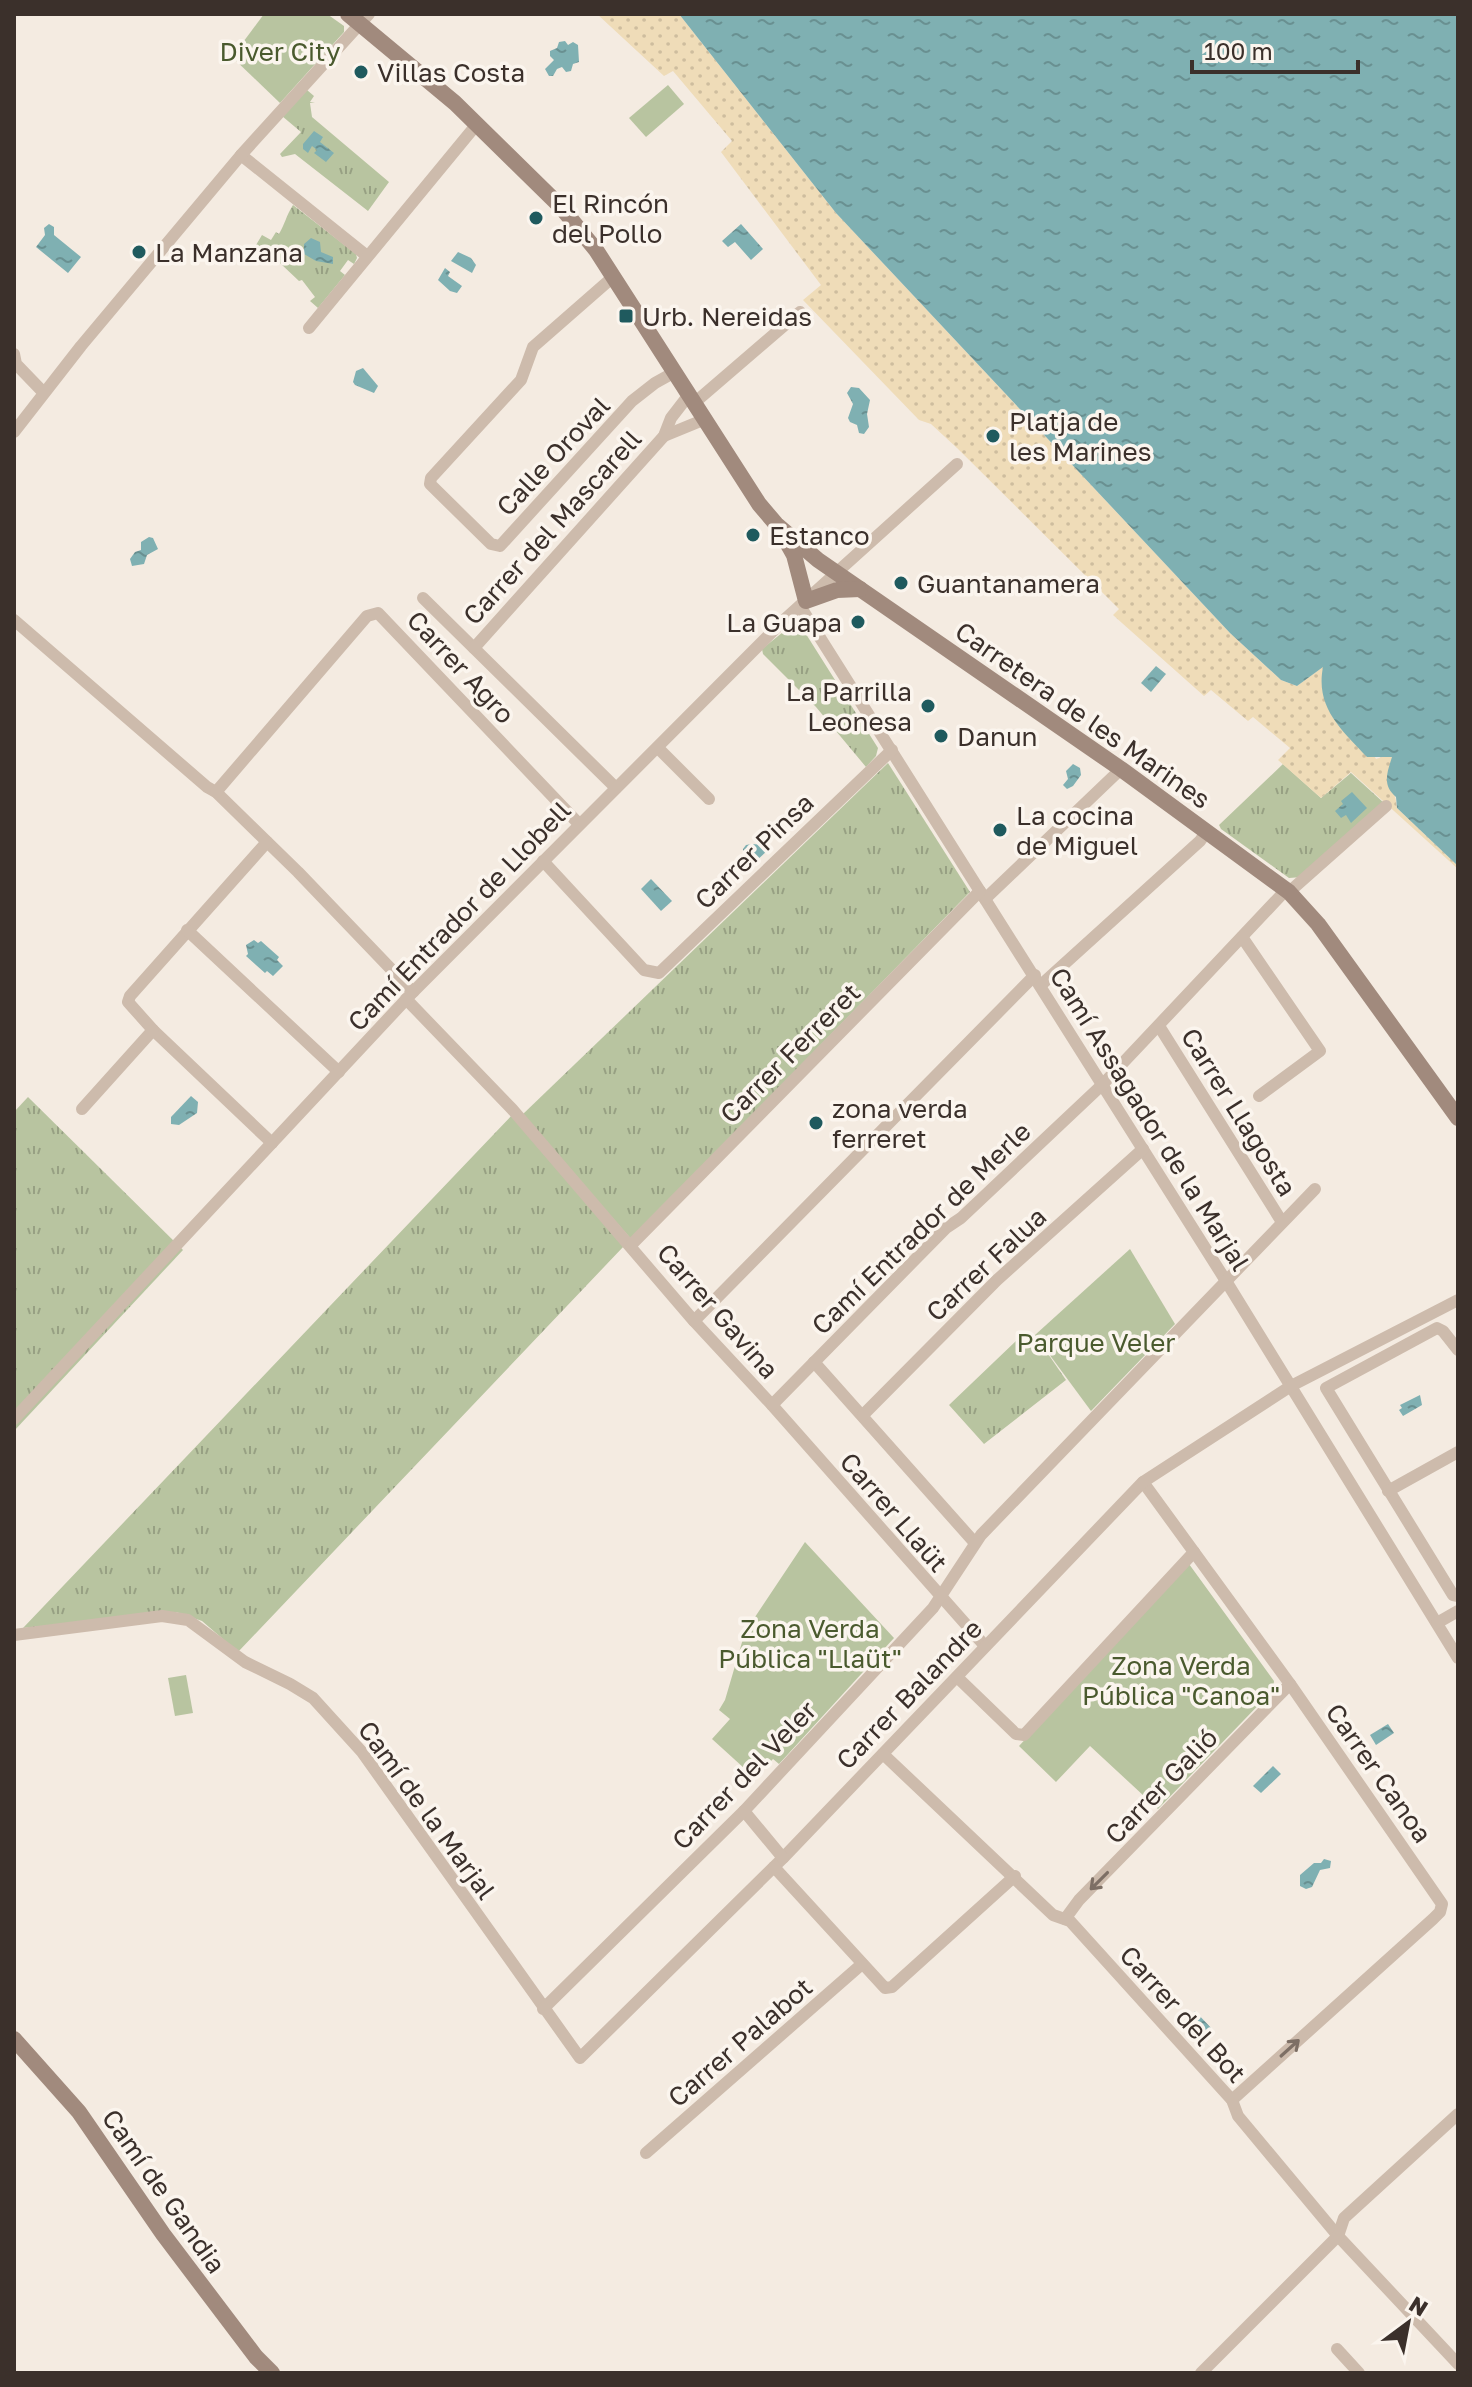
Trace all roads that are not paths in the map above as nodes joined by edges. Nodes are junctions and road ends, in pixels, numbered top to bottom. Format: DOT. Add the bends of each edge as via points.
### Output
graph roads {
  1 [pos="359,17"];
  2 [pos="477,124"];
  3 [pos="241,155"];
  4 [pos="367,256"];
  5 [pos="613,277"];
  6 [pos="800,312"];
  7 [pos="309,328"];
  8 [pos="15,361"];
  9 [pos="673,373"];
  10 [pos="43,392"];
  11 [pos="690,400"];
  12 [pos="703,420"];
  13 [pos="14,432"];
  14 [pos="664,436"];
  15 [pos="957,464"];
  16 [pos="776,524"];
  17 [pos="836,573"];
  18 [pos="860,589"];
  19 [pos="423,598"];
  20 [pos="803,604"];
  21 [pos="14,620"];
  22 [pos="474,648"];
  23 [pos="658,748"];
  24 [pos="892,750"];
  25 [pos="1121,769"];
  26 [pos="616,788"];
  27 [pos="216,792"];
  28 [pos="709,799"];
  29 [pos="1386,806"];
  30 [pos="579,824"];
  31 [pos="1207,831"];
  32 [pos="267,842"];
  33 [pos="543,861"];
  34 [pos="1288,891"];
  35 [pos="983,895"];
  36 [pos="187,930"];
  37 [pos="1242,937"];
  38 [pos="1038,980"];
  39 [pos="410,996"];
  40 [pos="1159,1026"];
  41 [pos="153,1030"];
  42 [pos="339,1072"];
  43 [pos="1103,1084"];
  44 [pos="1259,1096"];
  45 [pos="82,1109"];
  46 [pos="1458,1118"];
  47 [pos="272,1143"];
  48 [pos="1143,1149"];
  49 [pos="1315,1189"];
  50 [pos="1282,1222"];
  51 [pos="631,1245"];
  52 [pos="1226,1281"];
  53 [pos="1458,1300"];
  54 [pos="694,1321"];
  55 [pos="1458,1350"];
  56 [pos="814,1362"];
  57 [pos="1291,1386"];
  58 [pos="772,1405"];
  59 [pos="863,1415"];
  60 [pos="14,1419"];
  61 [pos="1458,1452"];
  62 [pos="1143,1482"];
  63 [pos="1388,1491"];
  64 [pos="975,1543"];
  65 [pos="1194,1552"];
  66 [pos="1458,1596"];
  67 [pos="940,1597"];
  68 [pos="1458,1611"];
  69 [pos="1437,1623"];
  70 [pos="14,1635"];
  71 [pos="985,1646"];
  72 [pos="1458,1658"];
  73 [pos="957,1677"];
  74 [pos="1290,1684"];
  75 [pos="883,1754"];
  76 [pos="744,1811"];
  77 [pos="778,1862"];
  78 [pos="1015,1876"];
  79 [pos="1065,1919"];
  80 [pos="862,1964"];
  81 [pos="543,2009"];
  82 [pos="14,2039"];
  83 [pos="580,2058"];
  84 [pos="1232,2100"];
  85 [pos="1458,2114"];
  86 [pos="646,2153"];
  87 [pos="1338,2236"];
  88 [pos="1337,2349"];
  89 [pos="1458,2364"];
  90 [pos="272,2373"];
  91 [pos="1201,2373"];
  92 [pos="1359,2373"];
  1 -- 2 [label="main road, Carretera de les Marines"];
  1 -- 3 [label="street"];
  2 -- 4 [label="street"];
  2 -- 5 [label="main road, Carretera de les Marines" via="561,207"];
  3 -- 4 [label="street"];
  3 -- 10 [label="street"];
  4 -- 7 [label="street"];
  5 -- 9 [label="main road, Carretera de les Marines"];
  5 -- 9 [label="street, Calle Oroval" via="533,347 521,380 430,484 491,544 500,546 632,401"];
  6 -- 11 [label="street, Carrer del Mascarell"];
  8 -- 10 [label="street"];
  9 -- 11 [label="main road, Carretera de les Marines"];
  10 -- 13 [label="street"];
  11 -- 12 [label="main road, Carretera de les Marines"];
  11 -- 14 [label="street, Carrer del Mascarell" via="671,418"];
  12 -- 14 [label="street, Carrer del Mascarell"];
  12 -- 16 [label="main road, Carretera de les Marines"];
  14 -- 22 [label="street, Carrer del Mascarell"];
  15 -- 17 [label="street, Camí Entrador de Llobell"];
  16 -- 17 [label="main road, Carretera de les Marines"];
  16 -- 20 [label="main road" via="794,555 805,590"];
  17 -- 18 [label="main road, Carretera de les Marines"];
  17 -- 20 [label="street, Camí Entrador de Llobell"];
  18 -- 20 [label="main road" via="837,590"];
  18 -- 25 [label="main road, Carretera de les Marines"];
  19 -- 22 [label="street"];
  20 -- 23 [label="street, Camí Entrador de Llobell"];
  20 -- 24 [label="street, Camí Assagador de la Marjal"];
  21 -- 27 [label="street, Carrer Gavina"];
  22 -- 26 [label="street"];
  23 -- 26 [label="street, Camí Entrador de Llobell"];
  23 -- 28 [label="street"];
  24 -- 33 [label="street, Carrer Pinsa" via="659,973 644,970"];
  24 -- 35 [label="street, Camí Assagador de la Marjal"];
  25 -- 31 [label="main road, Carretera de les Marines"];
  25 -- 35 [label="street, Carrer Ferreret"];
  26 -- 30 [label="street, Camí Entrador de Llobell"];
  27 -- 30 [label="street, Carrer Agro" via="367,616 378,613"];
  27 -- 32 [label="street, Carrer Gavina"];
  29 -- 34 [label="street, Camí Entrador de Merle"];
  30 -- 33 [label="street, Camí Entrador de Llobell"];
  31 -- 34 [label="main road, Carretera de les Marines"];
  31 -- 38 [label="street"];
  32 -- 36 [label="street"];
  32 -- 39 [label="street, Carrer Gavina"];
  33 -- 39 [label="street, Camí Entrador de Llobell"];
  34 -- 37 [label="street, Camí Entrador de Merle"];
  34 -- 46 [label="main road, Carretera de les Marines" via="1318,924"];
  35 -- 38 [label="street, Camí Assagador de la Marjal"];
  35 -- 51 [label="street, Carrer Ferreret"];
  36 -- 41 [label="street" via="130,996 130,1007"];
  36 -- 42 [label="street"];
  37 -- 40 [label="street, Camí Entrador de Merle"];
  37 -- 44 [label="street" via="1320,1051"];
  38 -- 43 [label="street, Camí Assagador de la Marjal"];
  38 -- 54 [label="street"];
  39 -- 42 [label="street, Camí Entrador de Llobell"];
  39 -- 51 [label="street, Carrer Gavina"];
  40 -- 43 [label="street, Camí Entrador de Merle"];
  40 -- 50 [label="street, Carrer Llagosta"];
  41 -- 45 [label="street"];
  41 -- 47 [label="street"];
  42 -- 47 [label="street, Camí Entrador de Llobell"];
  43 -- 48 [label="street, Camí Assagador de la Marjal"];
  43 -- 56 [label="street, Camí Entrador de Merle" via="946,1228"];
  47 -- 60 [label="street, Camí Entrador de Llobell"];
  48 -- 52 [label="street, Camí Assagador de la Marjal"];
  48 -- 59 [label="street, Carrer Falua" via="997,1280"];
  49 -- 50 [label="street, Carrer Llagosta"];
  50 -- 52 [label="street, Carrer Llagosta"];
  51 -- 54 [label="street, Carrer Gavina"];
  52 -- 57 [label="street, Camí Assagador de la Marjal"];
  52 -- 64 [label="street, Carrer del Veler"];
  53 -- 57 [label="street, Carrer Balandre"];
  54 -- 58 [label="street, Carrer Gavina"];
  55 -- 63 [label="street" via="1437,1328 1326,1388"];
  56 -- 58 [label="street, Camí Entrador de Merle"];
  56 -- 59 [label="street"];
  57 -- 62 [label="street, Carrer Balandre"];
  57 -- 69 [label="street, Camí Assagador de la Marjal"];
  58 -- 67 [label="street, Carrer Llaüt"];
  59 -- 64 [label="street"];
  61 -- 63 [label="street"];
  62 -- 65 [label="street, Carrer Canoa"];
  62 -- 71 [label="street, Carrer Balandre"];
  63 -- 66 [label="street"];
  64 -- 67 [label="street, Carrer del Veler"];
  65 -- 73 [label="street" via="1024,1735 1016,1734"];
  65 -- 74 [label="street, Carrer Canoa"];
  67 -- 71 [label="street, Carrer Llaüt"];
  67 -- 76 [label="street, Carrer del Veler"];
  68 -- 69 [label="street"];
  69 -- 72 [label="street, Camí Assagador de la Marjal"];
  70 -- 81 [label="street, Camí de la Marjal" via="182,1617 253,1667 313,1698 362,1752"];
  71 -- 73 [label="street, Carrer Balandre"];
  73 -- 75 [label="street, Carrer Balandre"];
  74 -- 79 [label="street, Carrer Galió, one-way"];
  84 -- 74 [label="street, Carrer Canoa, one-way" via="1442,1907"];
  75 -- 77 [label="street, Carrer Balandre"];
  75 -- 78 [label="street, Carrer del Bot"];
  76 -- 77 [label="street"];
  76 -- 81 [label="street, Carrer del Veler"];
  77 -- 80 [label="street"];
  77 -- 83 [label="street, Carrer Balandre"];
  78 -- 79 [label="street, Carrer del Bot" via="1053,1915"];
  78 -- 80 [label="street" via="892,1987 885,1988"];
  79 -- 84 [label="street, Carrer del Bot"];
  80 -- 86 [label="street, Carrer Palabot"];
  81 -- 83 [label="street, Camí de la Marjal"];
  82 -- 90 [label="main road, Camí de Gandia" via="79,2112 163,2234"];
  84 -- 87 [label="street, Carrer del Bot" via="1238,2116"];
  85 -- 87 [label="street" via="1344,2218"];
  87 -- 89 [label="street, Carrer del Bot"];
  87 -- 91 [label="street"];
  88 -- 92 [label="street"];
}
